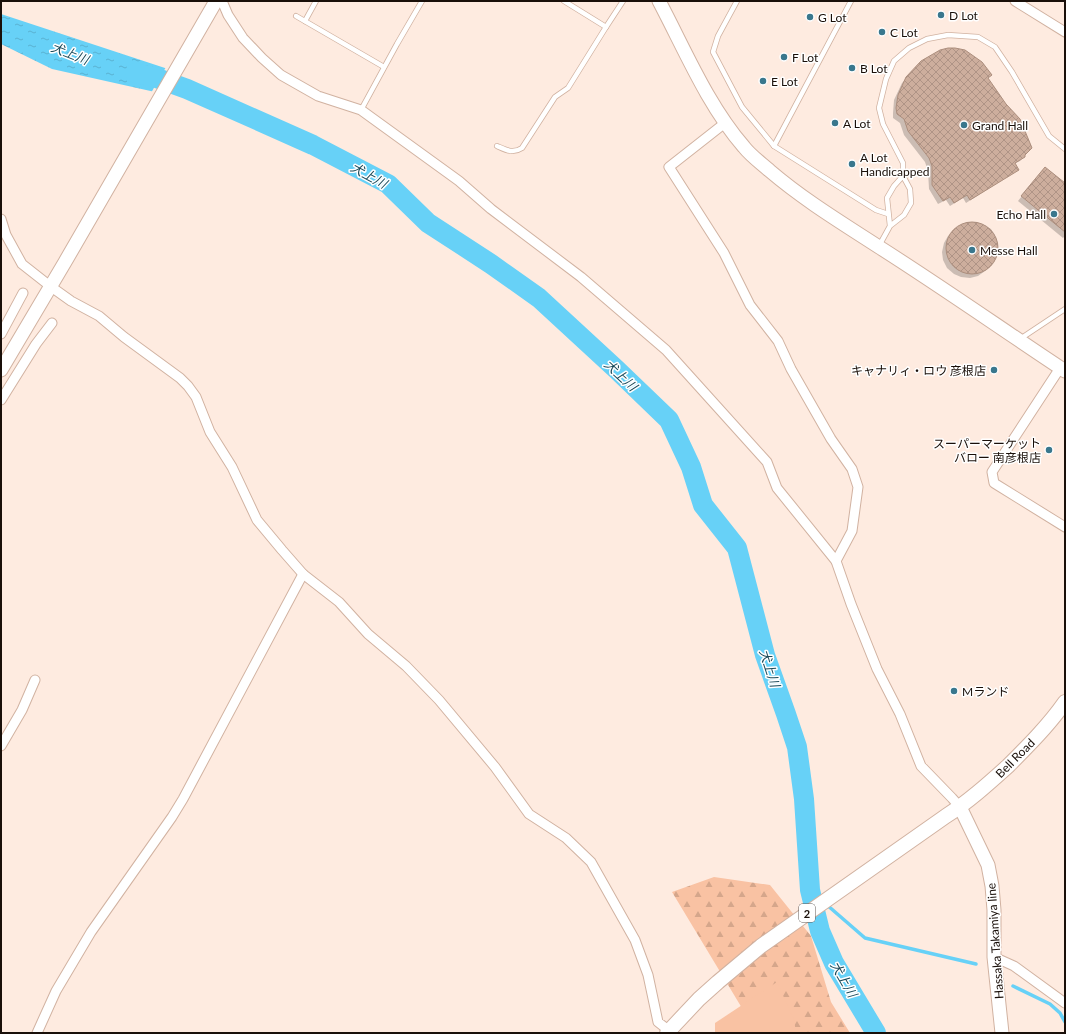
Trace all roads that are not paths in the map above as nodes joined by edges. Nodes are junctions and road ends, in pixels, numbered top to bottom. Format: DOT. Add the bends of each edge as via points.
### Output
graph roads {
  1 [pos="216,1"];
  2 [pos="222,1"];
  3 [pos="316,1"];
  4 [pos="422,1"];
  5 [pos="564,1"];
  6 [pos="623,1"];
  7 [pos="658,1"];
  8 [pos="737,1"];
  9 [pos="851,1"];
  10 [pos="1015,1"];
  11 [pos="296,16"];
  12 [pos="305,21"];
  13 [pos="606,27"];
  14 [pos="1065,32"];
  15 [pos="384,67"];
  16 [pos="361,110"];
  17 [pos="725,123"];
  18 [pos="497,146"];
  19 [pos="774,146"];
  20 [pos="1065,149"];
  21 [pos="903,176"];
  22 [pos="888,214"];
  23 [pos="1,219"];
  24 [pos="890,226"];
  25 [pos="879,246"];
  26 [pos="50,286"];
  27 [pos="24,293"];
  28 [pos="1065,309"];
  29 [pos="52,322"];
  30 [pos="1,334"];
  31 [pos="1019,339"];
  32 [pos="1063,369"];
  33 [pos="1,370"];
  34 [pos="1,400"];
  35 [pos="1065,526"];
  36 [pos="836,561"];
  37 [pos="303,574"];
  38 [pos="35,680"];
  39 [pos="1065,702"];
  40 [pos="1,746"];
  41 [pos="960,808"];
  42 [pos="994,957"];
  43 [pos="1065,1003"];
  44 [pos="671,1030"];
  45 [pos="37,1033"];
  46 [pos="1002,1033"];
  1 -- 26 [label="street"];
  2 -- 16 [label="street" via="243,38 281,75 318,96"];
  3 -- 12 [label="lane"];
  4 -- 15 [label="lane"];
  5 -- 13 [label="lane"];
  6 -- 13 [label="lane"];
  7 -- 17 [label="street"];
  8 -- 19 [label="lane" via="718,36 713,52 742,107"];
  9 -- 19 [label="lane"];
  10 -- 14 [label="street"];
  11 -- 12 [label="lane"];
  12 -- 15 [label="lane"];
  13 -- 18 [label="lane" via="568,88 555,97 522,148 511,152"];
  15 -- 16 [label="lane"];
  16 -- 36 [label="street" via="459,181 491,209 581,277 666,350 767,462 777,488"];
  17 -- 25 [label="street" via="744,148 783,182"];
  17 -- 36 [label="street" via="669,167 724,253 750,305 778,341 831,439 852,469 858,487 852,531"];
  19 -- 22 [label="lane" via="876,210"];
  20 -- 21 [label="lane" via="1049,136 1012,72 994,47 978,37 948,35 927,39 909,48 894,62 886,78 879,108 882,124 903,163"];
  21 -- 22 [label="lane" via="887,198"];
  21 -- 24 [label="lane" via="910,189 911,202 904,215"];
  22 -- 24 [label="lane"];
  23 -- 26 [label="street" via="6,235 22,264"];
  24 -- 25 [label="lane"];
  25 -- 31 [label="street"];
  26 -- 33 [label="street"];
  26 -- 37 [label="street" via="99,316 188,386 196,397 210,432 232,467 256,520"];
  27 -- 30 [label="street"];
  28 -- 31 [label="lane"];
  29 -- 34 [label="street"];
  31 -- 32 [label="street"];
  32 -- 35 [label="street" via="992,472 994,483"];
  36 -- 41 [label="street" via="877,669 900,714 921,766"];
  37 -- 44 [label="street" via="339,602 368,634 406,666 439,700 495,767 529,814 566,838 592,862 635,940 648,975 658,1022"];
  37 -- 45 [label="street" via="176,811 91,932 56,992"];
  38 -- 40 [label="street" via="22,710"];
  39 -- 41 [label="main road, Bell Road / 2" via="1030,745"];
  41 -- 42 [label="street, Hassaka Takamiya line" via="988,865 994,910"];
  41 -- 44 [label="main road, 2" via="761,946 718,982"];
  42 -- 43 [label="street" via="1014,966"];
  42 -- 46 [label="street, Hassaka Takamiya line"];
}
